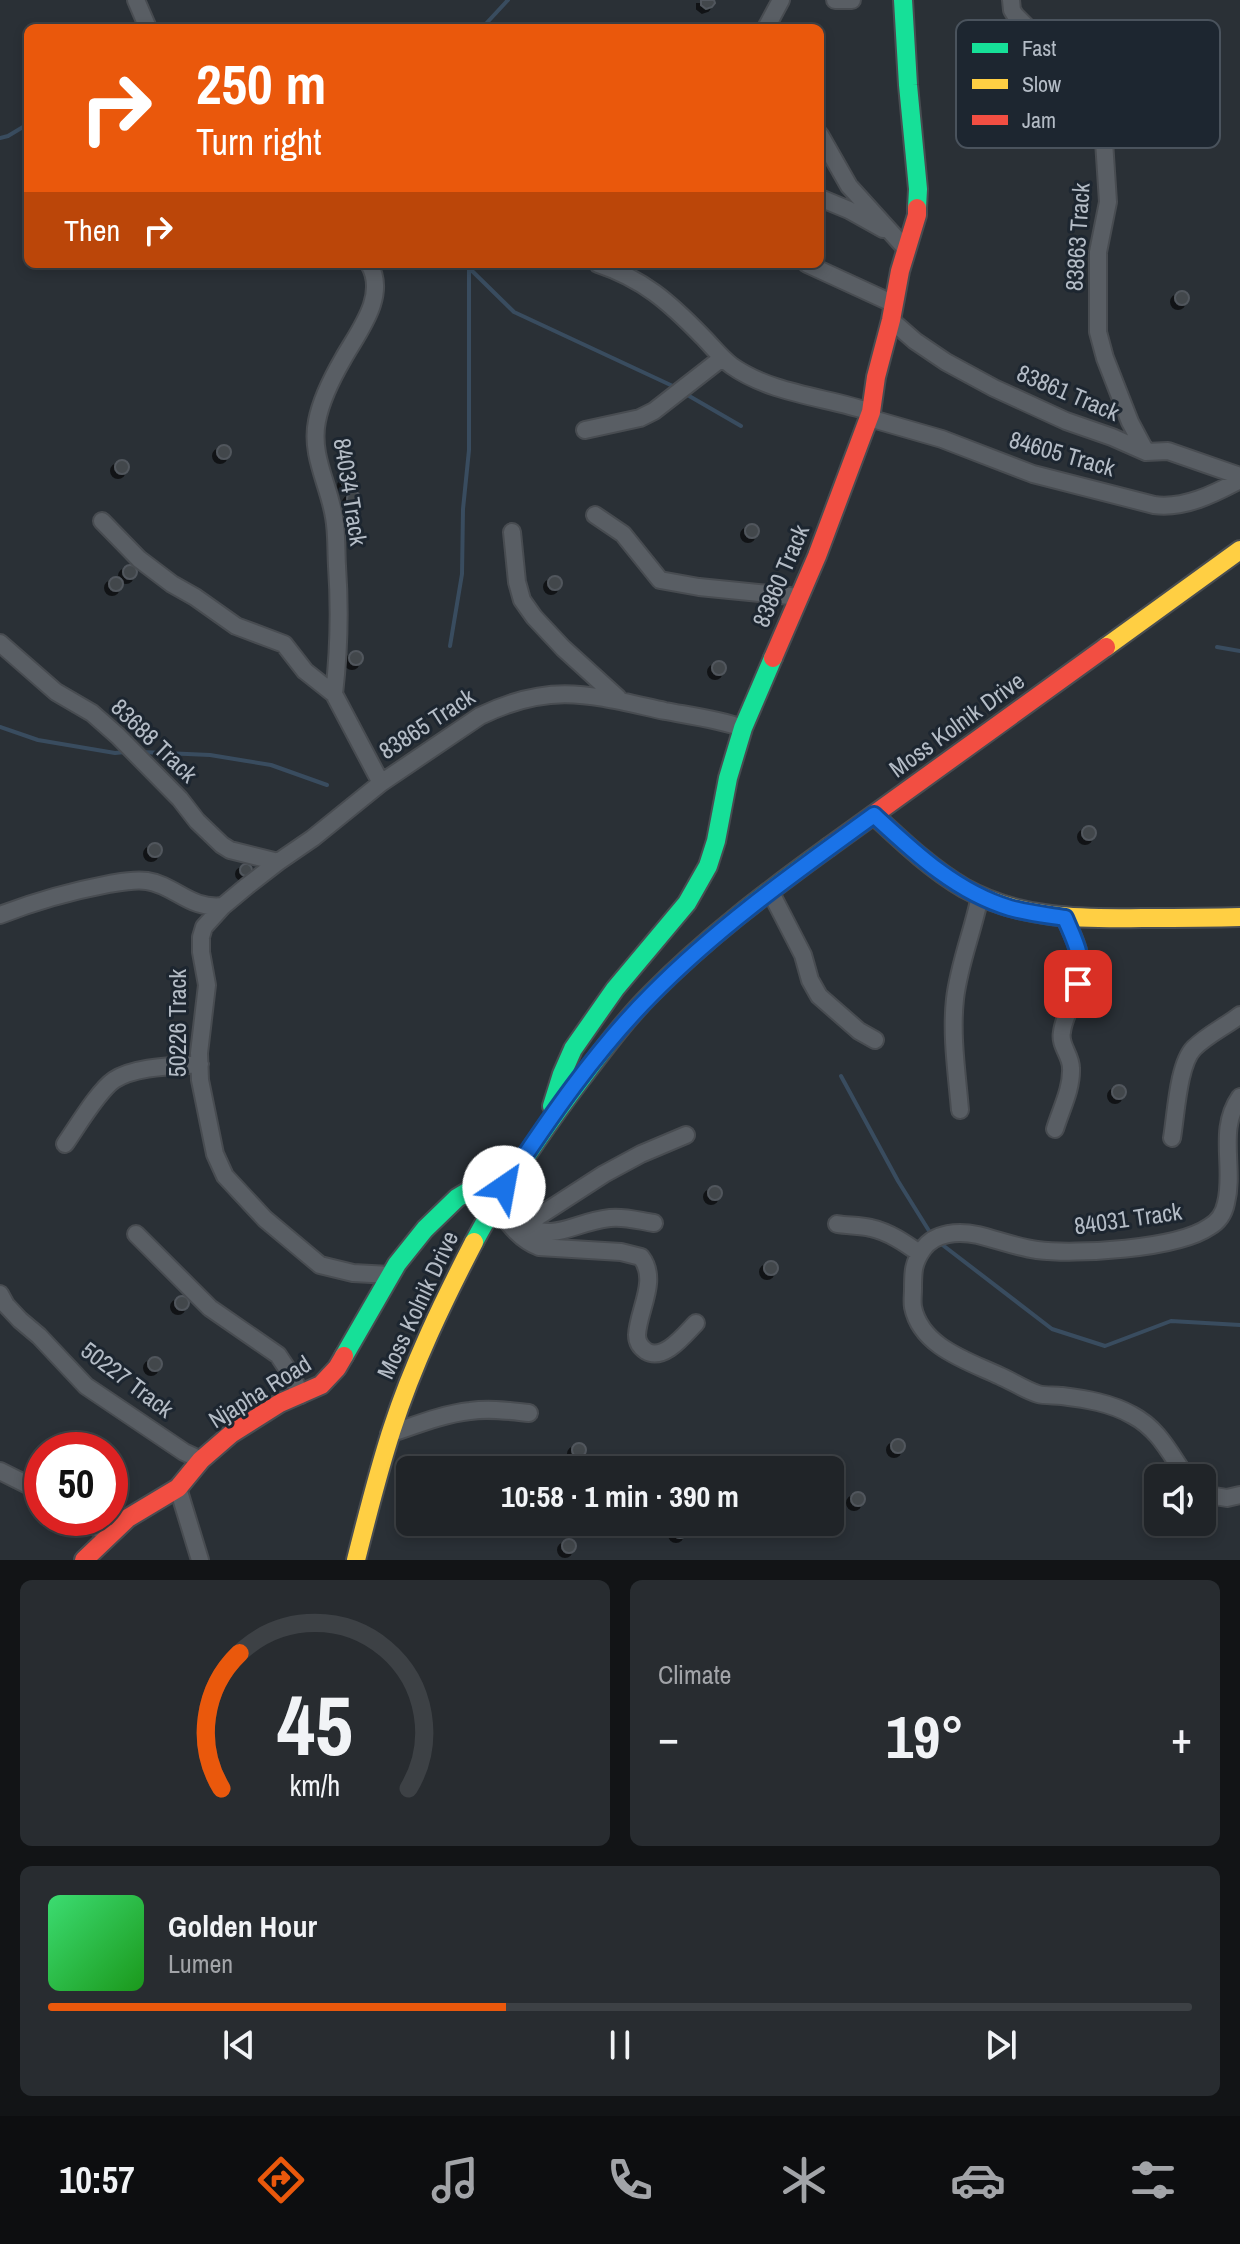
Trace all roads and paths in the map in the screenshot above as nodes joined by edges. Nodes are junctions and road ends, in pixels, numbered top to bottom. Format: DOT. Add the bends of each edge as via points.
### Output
graph roads {
  1 [pos="136,0"];
  2 [pos="835,0"];
  3 [pos="852,0"];
  4 [pos="903,0"];
  5 [pos="1011,0"];
  6 [pos="783,1"];
  7 [pos="1020,20"];
  8 [pos="146,24"];
  9 [pos="769,24"];
  10 [pos="824,142"];
  11 [pos="1104,148"];
  12 [pos="824,200"];
  13 [pos="902,243"];
  14 [pos="370,268"];
  15 [pos="609,268"];
  16 [pos="814,268"];
  17 [pos="892,312"];
  18 [pos="722,358"];
  19 [pos="870,415"];
  20 [pos="585,430"];
  21 [pos="1146,452"];
  22 [pos="1240,478"];
  23 [pos="595,515"];
  24 [pos="102,521"];
  25 [pos="512,532"];
  26 [pos="1240,550"];
  27 [pos="800,597"];
  28 [pos="0,643"];
  29 [pos="334,694"];
  30 [pos="621,700"];
  31 [pos="743,728"];
  32 [pos="381,783"];
  33 [pos="874,815"];
  34 [pos="278,862"];
  35 [pos="770,891"];
  36 [pos="980,896"];
  37 [pos="223,906"];
  38 [pos="0,915"];
  39 [pos="1240,917"];
  40 [pos="1065,918"];
  41 [pos="1240,1015"];
  42 [pos="875,1040"];
  43 [pos="200,1064"];
  44 [pos="1240,1097"];
  45 [pos="960,1110"];
  46 [pos="547,1124"];
  47 [pos="1055,1129"];
  48 [pos="686,1135"];
  49 [pos="1172,1138"];
  50 [pos="65,1144"];
  51 [pos="504,1187"];
  52 [pos="494,1204"];
  53 [pos="654,1223"];
  54 [pos="515,1224"];
  55 [pos="837,1224"];
  56 [pos="136,1234"];
  57 [pos="919,1253"];
  58 [pos="390,1275"];
  59 [pos="0,1294"];
  60 [pos="696,1323"];
  61 [pos="301,1395"];
  62 [pos="529,1413"];
  63 [pos="389,1434"];
  64 [pos="201,1460"];
  65 [pos="1177,1464"];
  66 [pos="0,1471"];
  67 [pos="24,1483"];
  68 [pos="178,1488"];
  69 [pos="1240,1495"];
  70 [pos="1216,1496"];
  71 [pos="128,1518"];
  72 [pos="108,1536"];
  73 [pos="83,1560"];
  74 [pos="200,1560"];
  75 [pos="356,1560"];
  1 -- 8 [label="street"];
  2 -- 3 [label="street"];
  4 -- 13 [label="street, 83860 Track" via="918,189 916,224"];
  5 -- 7 [label="street, 83863 Track"];
  6 -- 9 [label="street"];
  10 -- 13 [label="street" via="849,186"];
  11 -- 21 [label="street, 83863 Track" via="1108,202 1098,252 1098,332 1125,411"];
  12 -- 13 [label="street"];
  13 -- 17 [label="street, 83860 Track"];
  14 -- 29 [label="street, 84034 Track" via="375,280 371,306 335,374 316,429 336,534 341,622"];
  15 -- 18 [label="street, 84605 Track" via="654,291"];
  16 -- 17 [label="street, 83861 Track"];
  17 -- 19 [label="street, 83860 Track"];
  17 -- 21 [label="street, 83861 Track" via="930,352 994,388"];
  18 -- 19 [label="street, 84605 Track" via="768,383 842,402"];
  18 -- 20 [label="street" via="654,411"];
  19 -- 22 [label="street, 84605 Track" via="1033,474 1154,505 1196,501"];
  19 -- 27 [label="street, 83860 Track"];
  21 -- 22 [label="street, 83861 Track" via="1168,451"];
  23 -- 27 [label="street" via="623,534 660,580"];
  24 -- 29 [label="street" via="172,584 236,626 284,644 305,671"];
  25 -- 30 [label="street" via="522,600 563,648"];
  26 -- 33 [label="street, Moss Kolnik Drive"];
  27 -- 31 [label="street, 83860 Track"];
  28 -- 34 [label="street, 83688 Track" via="118,736 222,845"];
  29 -- 32 [label="street"];
  30 -- 31 [label="street, 83865 Track"];
  30 -- 32 [label="street, 83865 Track" via="560,693 495,708"];
  31 -- 46 [label="street, 83860 Track" via="708,866 687,903 573,1049"];
  32 -- 34 [label="street, 83865 Track"];
  33 -- 35 [label="street, Moss Kolnik Drive"];
  33 -- 36 [label="street" via="932,866"];
  34 -- 37 [label="street, 83865 Track"];
  35 -- 42 [label="street" via="819,996"];
  35 -- 46 [label="street, Moss Kolnik Drive" via="623,1024"];
  36 -- 40 [label="street"];
  36 -- 45 [label="street" via="955,999"];
  37 -- 38 [label="street" via="202,905 152,882 133,880 56,896"];
  37 -- 43 [label="street, 50226 Track" via="201,937 207,985"];
  39 -- 40 [label="street"];
  40 -- 47 [label="street" via="1081,963 1061,1035 1071,1068"];
  41 -- 49 [label="street" via="1190,1054"];
  43 -- 50 [label="street" via="140,1071 115,1080"];
  43 -- 58 [label="street, 50226 Track" via="215,1154 237,1192 320,1265"];
  44 -- 57 [label="street, 84031 Track" via="1229,1124 1226,1207 1214,1224 1197,1234 1156,1245 1053,1252 947,1234"];
  46 -- 51 [label="street, Moss Kolnik Drive"];
  48 -- 54 [label="street"];
  51 -- 52 [label="street, Moss Kolnik Drive"];
  51 -- 58 [label="street, Njapha Road" via="472,1189 457,1198"];
  52 -- 54 [label="street"];
  52 -- 63 [label="street, Moss Kolnik Drive" via="450,1283"];
  53 -- 54 [label="street" via="608,1218 557,1233"];
  54 -- 60 [label="street" via="527,1243 539,1247 641,1257 648,1283 638,1341 648,1352 667,1349"];
  55 -- 57 [label="street" via="872,1228"];
  56 -- 61 [label="street" via="210,1308 278,1355"];
  57 -- 65 [label="street" via="912,1271 913,1307 928,1334 950,1354 1039,1395 1084,1398 1129,1413 1155,1431"];
  58 -- 61 [label="street, Njapha Road" via="337,1368"];
  59 -- 64 [label="street, 50227 Track" via="86,1386"];
  61 -- 64 [label="street, Njapha Road" via="247,1422"];
  62 -- 63 [label="street" via="470,1411"];
  63 -- 75 [label="street, Moss Kolnik Drive"];
  64 -- 68 [label="street, Njapha Road"];
  66 -- 67 [label="street"];
  68 -- 71 [label="street, Njapha Road"];
  68 -- 74 [label="street"];
  69 -- 70 [label="street"];
  72 -- 73 [label="street, Njapha Road"];
}
